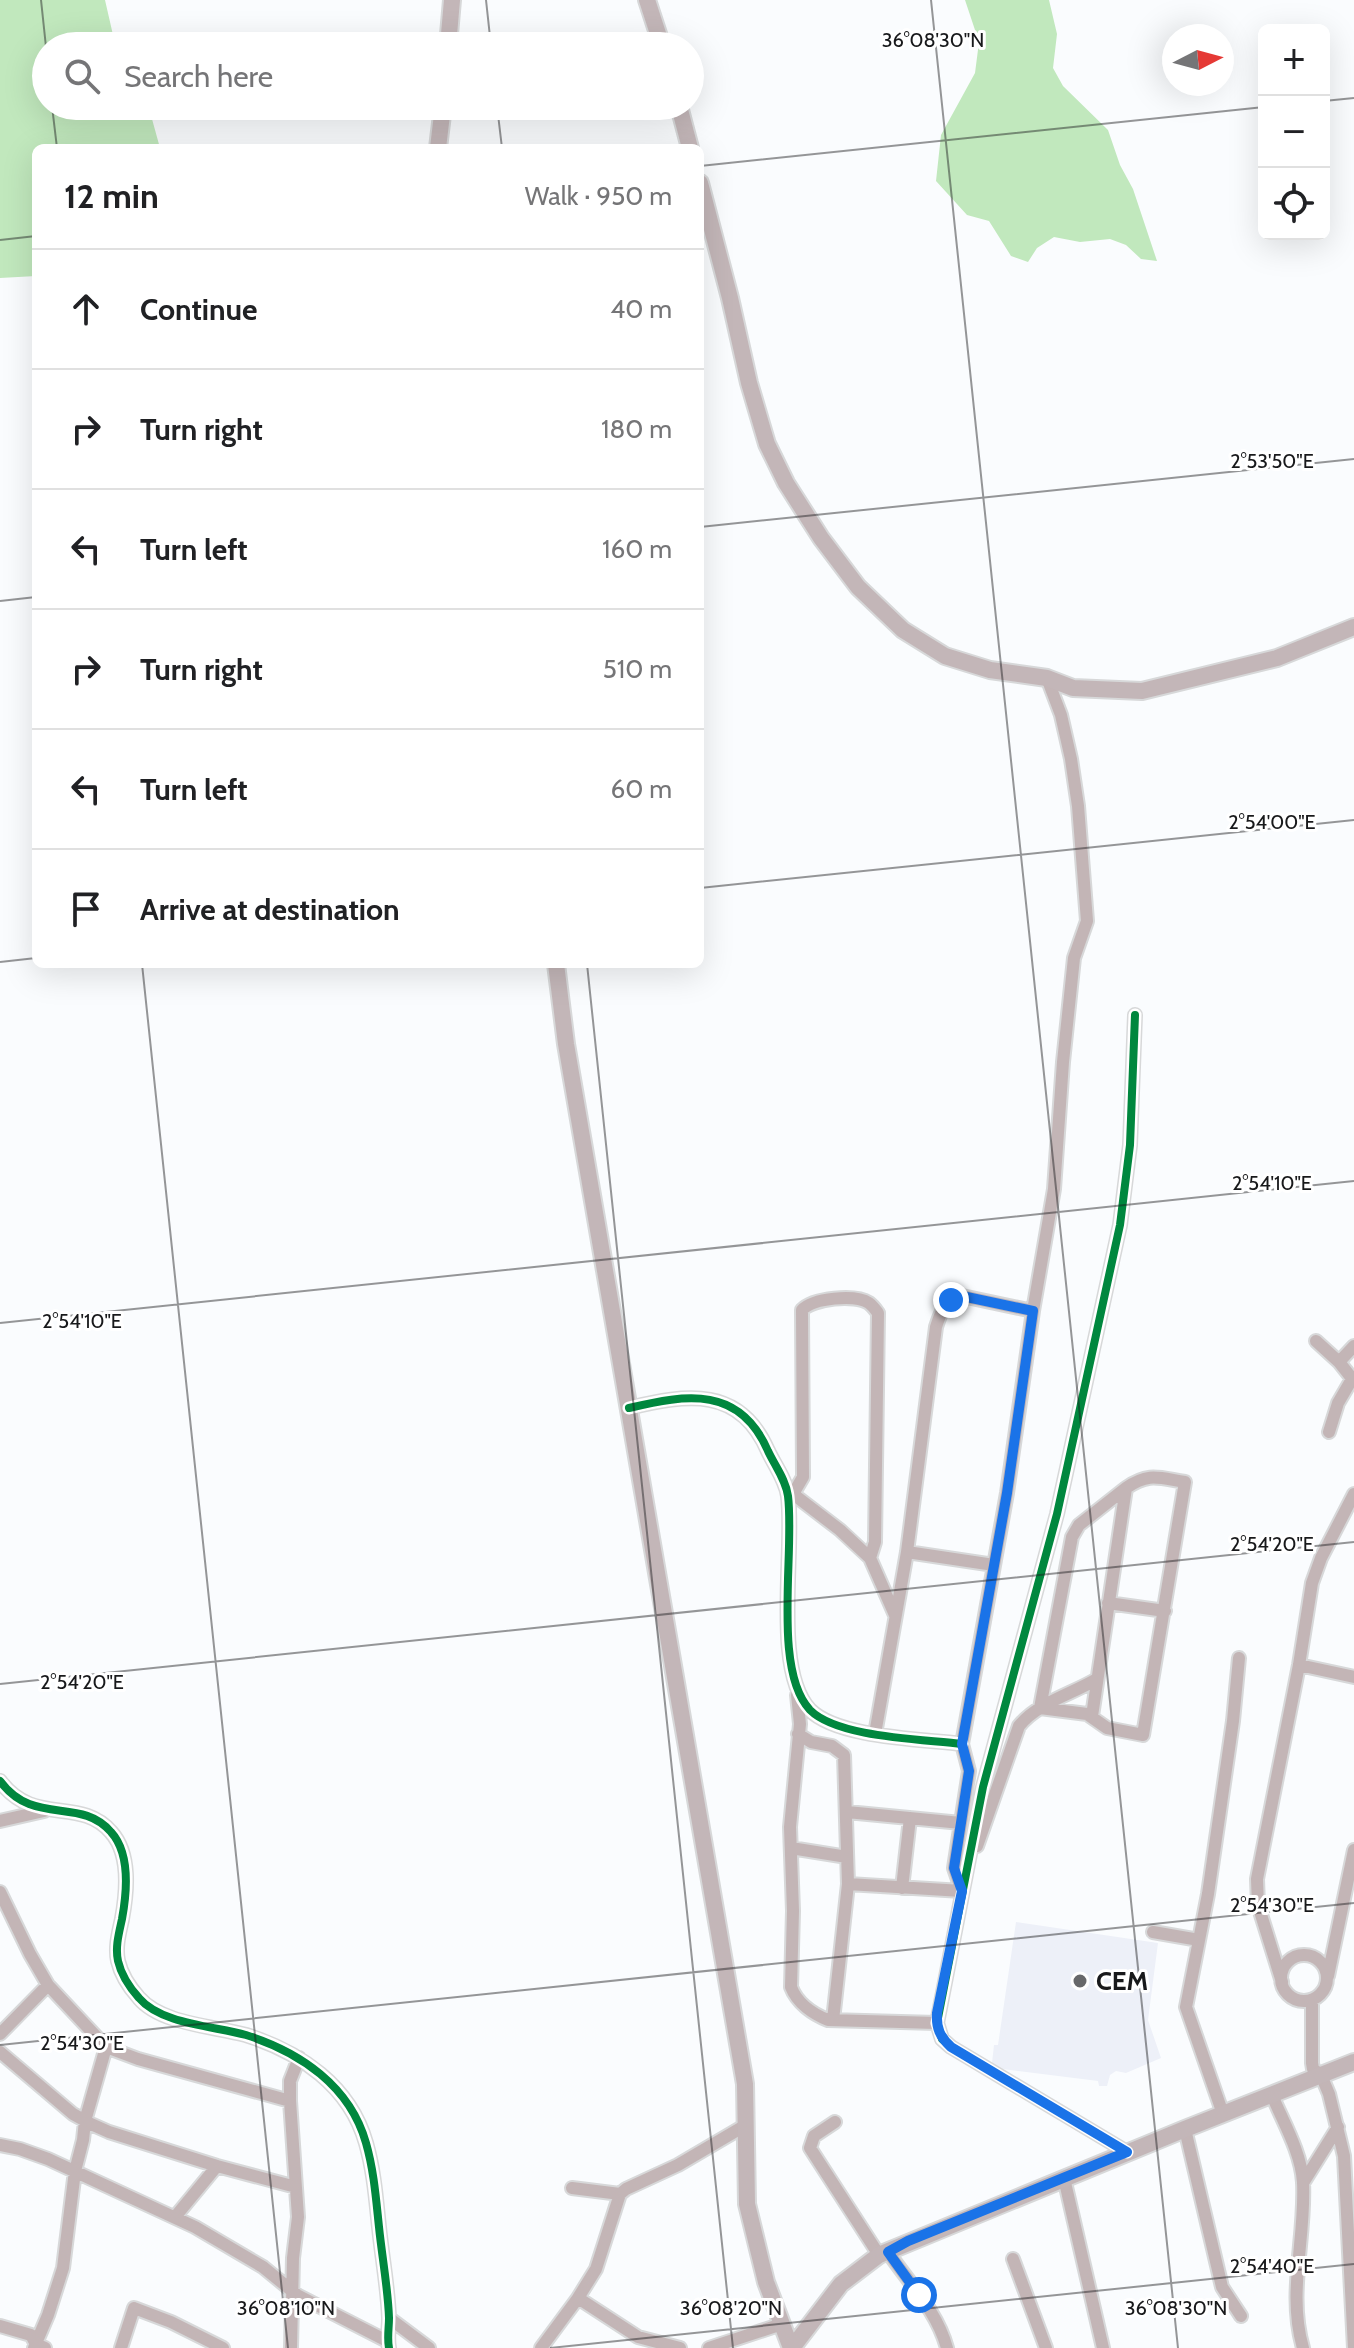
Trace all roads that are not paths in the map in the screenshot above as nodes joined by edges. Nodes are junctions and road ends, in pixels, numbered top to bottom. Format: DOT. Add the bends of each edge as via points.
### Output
graph roads {
  1 [pos="452,0"];
  2 [pos="647,0"];
  3 [pos="449,32"];
  4 [pos="657,32"];
  5 [pos="441,120"];
  6 [pos="683,120"];
  7 [pos="438,144"];
  8 [pos="689,144"];
  9 [pos="704,198"];
  10 [pos="1354,627"];
  11 [pos="1047,678"];
  12 [pos="556,968"];
  13 [pos="1135,1015"];
  14 [pos="1033,1311"];
  15 [pos="1316,1341"];
  16 [pos="1354,1346"];
  17 [pos="1339,1362"];
  18 [pos="1353,1380"];
  19 [pos="629,1408"];
  20 [pos="1329,1432"];
  21 [pos="1126,1488"];
  22 [pos="790,1493"];
  23 [pos="1354,1494"];
  24 [pos="907,1552"];
  25 [pos="870,1558"];
  26 [pos="994,1565"];
  27 [pos="1108,1603"];
  28 [pos="1165,1611"];
  29 [pos="895,1615"];
  30 [pos="1239,1658"];
  31 [pos="1299,1665"];
  32 [pos="1354,1677"];
  33 [pos="1097,1679"];
  34 [pos="797,1687"];
  35 [pos="1040,1708"];
  36 [pos="1092,1716"];
  37 [pos="798,1734"];
  38 [pos="875,1734"];
  39 [pos="962,1744"];
  40 [pos="0,1781"];
  41 [pos="45,1810"];
  42 [pos="847,1812"];
  43 [pos="910,1818"];
  44 [pos="0,1821"];
  45 [pos="961,1823"];
  46 [pos="791,1848"];
  47 [pos="1354,1850"];
  48 [pos="847,1857"];
  49 [pos="848,1884"];
  50 [pos="902,1888"];
  51 [pos="962,1891"];
  52 [pos="0,1892"];
  53 [pos="1153,1932"];
  54 [pos="1199,1940"];
  55 [pos="1282,1982"];
  56 [pos="1327,1982"];
  57 [pos="48,1985"];
  58 [pos="1312,2000"];
  59 [pos="833,2020"];
  60 [pos="937,2023"];
  61 [pos="0,2034"];
  62 [pos="106,2047"];
  63 [pos="0,2052"];
  64 [pos="299,2058"];
  65 [pos="1354,2062"];
  66 [pos="1321,2075"];
  67 [pos="1272,2095"];
  68 [pos="290,2101"];
  69 [pos="1223,2114"];
  70 [pos="85,2121"];
  71 [pos="835,2122"];
  72 [pos="746,2125"];
  73 [pos="1338,2127"];
  74 [pos="1185,2129"];
  75 [pos="0,2145"];
  76 [pos="1127,2152"];
  77 [pos="217,2166"];
  78 [pos="75,2171"];
  79 [pos="1064,2178"];
  80 [pos="1303,2183"];
  81 [pos="296,2187"];
  82 [pos="572,2188"];
  83 [pos="620,2194"];
  84 [pos="175,2217"];
  85 [pos="884,2253"];
  86 [pos="1013,2259"];
  87 [pos="292,2291"];
  88 [pos="578,2298"];
  89 [pos="1241,2316"];
  90 [pos="389,2318"];
  91 [pos="782,2324"];
  92 [pos="0,2326"];
  93 [pos="388,2344"];
  94 [pos="38,2347"];
  95 [pos="121,2348"];
  96 [pos="223,2348"];
  97 [pos="291,2348"];
  98 [pos="429,2348"];
  99 [pos="541,2348"];
  100 [pos="680,2348"];
  101 [pos="709,2348"];
  102 [pos="792,2348"];
  103 [pos="947,2348"];
  104 [pos="1046,2348"];
  105 [pos="1103,2348"];
  106 [pos="1303,2348"];
  107 [pos="1354,2348"];
  1 -- 3 [label="main road"];
  2 -- 4 [label="main road"];
  5 -- 7 [label="main road"];
  6 -- 8 [label="main road"];
  9 -- 11 [label="main road" via="767,444 821,538 858,587 903,630 945,656 990,670"];
  10 -- 11 [label="main road" via="1277,658 1142,691 1073,688"];
  11 -- 14 [label="street" via="1073,774 1087,921 1074,958 1056,1174"];
  12 -- 19 [label="main road"];
  13 -- 51 [label="street" via="1130,1145 1120,1225 1057,1514 983,1787"];
  14 -- 24 [label="street" via="962,1296 941,1311"];
  14 -- 26 [label="street"];
  15 -- 17 [label="street"];
  16 -- 17 [label="street"];
  17 -- 18 [label="street"];
  18 -- 20 [label="street"];
  19 -- 22 [label="street" via="686,1397 733,1407 756,1428"];
  19 -- 72 [label="main road" via="745,2084"];
  21 -- 27 [label="street"];
  21 -- 28 [label="street" via="1150,1476 1185,1482"];
  21 -- 35 [label="street" via="1079,1525 1072,1537"];
  22 -- 25 [label="street"];
  22 -- 25 [label="street" via="803,1477 802,1310 817,1300 865,1301 878,1313 875,1542"];
  22 -- 34 [label="street" via="789,1649"];
  23 -- 31 [label="street" via="1312,1583"];
  24 -- 26 [label="street"];
  24 -- 29 [label="street"];
  25 -- 29 [label="street"];
  26 -- 39 [label="street"];
  27 -- 28 [label="street"];
  27 -- 33 [label="street"];
  28 -- 36 [label="street" via="1143,1735 1107,1728"];
  29 -- 38 [label="street"];
  30 -- 54 [label="street"];
  31 -- 32 [label="street"];
  31 -- 55 [label="street" via="1257,1879 1258,1905"];
  33 -- 35 [label="street"];
  33 -- 36 [label="street"];
  34 -- 37 [label="street"];
  34 -- 38 [label="street" via="824,1721"];
  35 -- 36 [label="street"];
  35 -- 51 [label="street" via="1019,1726"];
  37 -- 42 [label="street" via="844,1755"];
  37 -- 46 [label="street"];
  38 -- 39 [label="street"];
  39 -- 45 [label="street" via="969,1771"];
  40 -- 41 [label="street" via="22,1802"];
  41 -- 44 [label="street"];
  41 -- 64 [label="street" via="97,1819 121,1847 126,1887 118,1962 139,1999 176,2019 263,2040"];
  42 -- 43 [label="street"];
  42 -- 48 [label="street"];
  43 -- 45 [label="street"];
  43 -- 50 [label="street"];
  45 -- 51 [label="street" via="954,1868"];
  46 -- 48 [label="street"];
  46 -- 59 [label="street" via="791,1987 816,2015"];
  47 -- 56 [label="street"];
  48 -- 49 [label="street"];
  49 -- 50 [label="street"];
  49 -- 59 [label="street"];
  50 -- 51 [label="street"];
  51 -- 60 [label="street"];
  52 -- 57 [label="street"];
  53 -- 54 [label="street"];
  54 -- 69 [label="street" via="1187,2013"];
  55 -- 56 [label="street" via="1285,1966 1305,1955 1319,1961"];
  55 -- 58 [label="street" via="1290,1996"];
  56 -- 58 [label="street"];
  57 -- 61 [label="street"];
  57 -- 62 [label="street"];
  58 -- 66 [label="street" via="1312,2063"];
  59 -- 60 [label="street"];
  60 -- 76 [label="street" via="951,2047"];
  62 -- 68 [label="street"];
  62 -- 70 [label="street"];
  63 -- 70 [label="street"];
  64 -- 68 [label="street" via="290,2081"];
  64 -- 90 [label="street" via="344,2097 366,2144"];
  65 -- 66 [label="main road"];
  66 -- 67 [label="main road"];
  66 -- 73 [label="street"];
  67 -- 69 [label="main road"];
  67 -- 80 [label="street"];
  68 -- 81 [label="street"];
  69 -- 74 [label="main road"];
  70 -- 77 [label="street"];
  70 -- 78 [label="street"];
  71 -- 85 [label="street" via="814,2136 812,2154"];
  72 -- 83 [label="street"];
  72 -- 91 [label="main road" via="747,2204"];
  73 -- 80 [label="street"];
  73 -- 107 [label="street" via="1346,2177"];
  74 -- 76 [label="main road"];
  74 -- 89 [label="street" via="1222,2287"];
  75 -- 78 [label="street"];
  76 -- 79 [label="main road"];
  77 -- 81 [label="street"];
  77 -- 84 [label="street"];
  78 -- 84 [label="street"];
  78 -- 94 [label="street" via="63,2268"];
  79 -- 85 [label="main road"];
  79 -- 105 [label="street"];
  80 -- 106 [label="street" via="1296,2279"];
  81 -- 87 [label="street"];
  82 -- 83 [label="street"];
  83 -- 88 [label="street" via="602,2257"];
  84 -- 87 [label="street" via="263,2267"];
  85 -- 102 [label="main road" via="841,2284"];
  85 -- 103 [label="street" via="934,2315"];
  86 -- 104 [label="street"];
  87 -- 93 [label="street"];
  87 -- 97 [label="street"];
  88 -- 99 [label="street"];
  88 -- 100 [label="street" via="638,2337"];
  90 -- 93 [label="street"];
  90 -- 98 [label="street"];
  91 -- 101 [label="street"];
  91 -- 102 [label="main road"];
  92 -- 94 [label="street" via="31,2335"];
  95 -- 96 [label="street" via="134,2308"];
}
